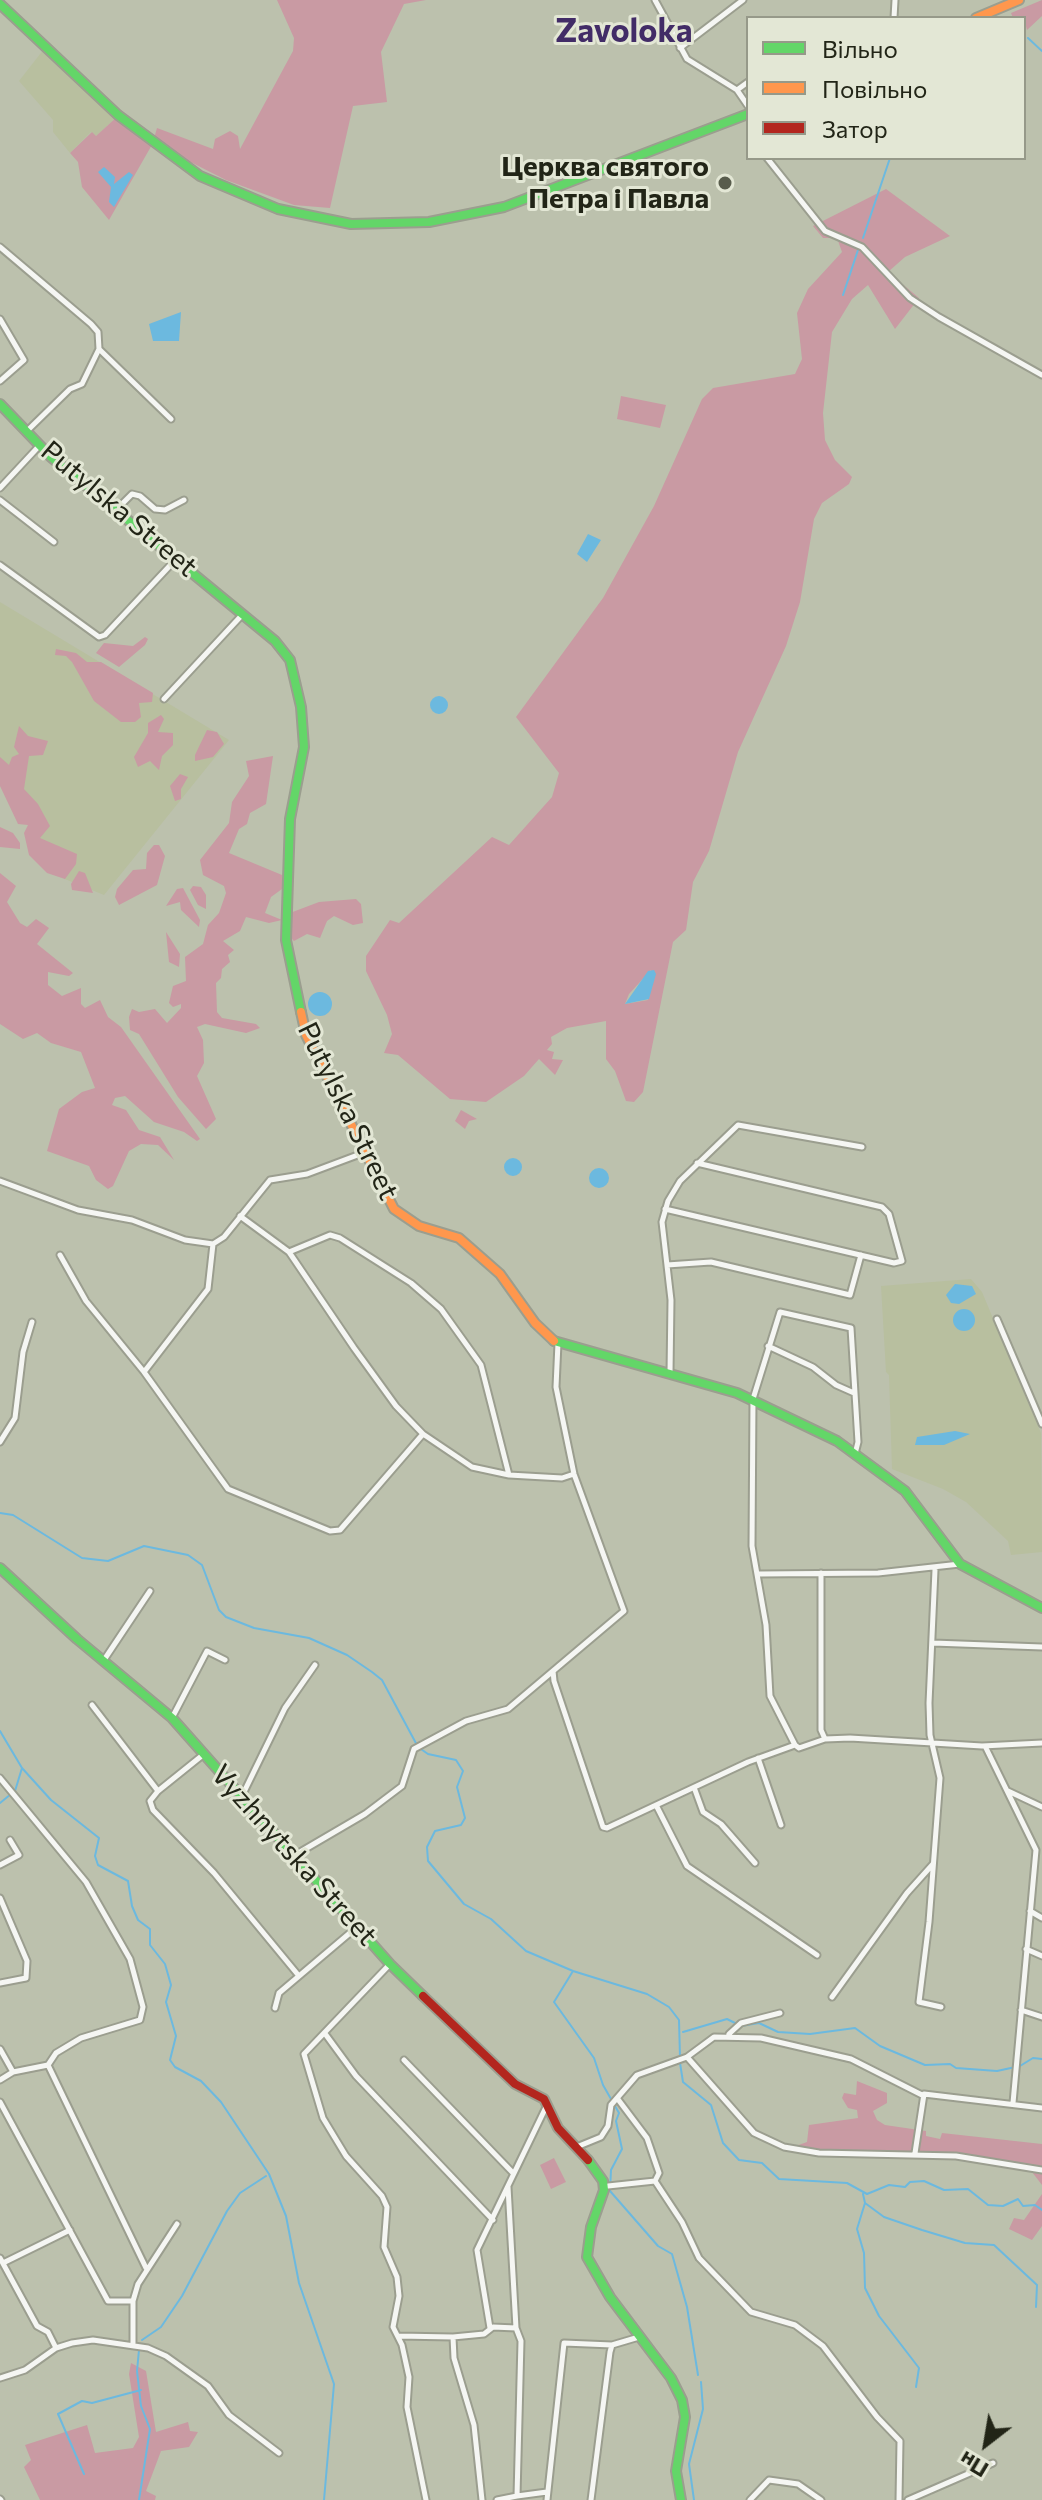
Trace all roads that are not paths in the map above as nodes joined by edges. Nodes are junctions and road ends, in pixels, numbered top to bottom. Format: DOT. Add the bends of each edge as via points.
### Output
graph roads {
  1 [pos="655,0"];
  2 [pos="743,0"];
  3 [pos="1015,2"];
  4 [pos="0,4"];
  5 [pos="980,16"];
  6 [pos="680,49"];
  7 [pos="746,83"];
  8 [pos="737,90"];
  9 [pos="746,103"];
  10 [pos="746,115"];
  11 [pos="769,160"];
  12 [pos="0,247"];
  13 [pos="0,319"];
  14 [pos="99,349"];
  15 [pos="1042,375"];
  16 [pos="0,381"];
  17 [pos="0,404"];
  18 [pos="171,419"];
  19 [pos="27,431"];
  20 [pos="40,445"];
  21 [pos="0,488"];
  22 [pos="0,500"];
  23 [pos="184,500"];
  24 [pos="116,510"];
  25 [pos="54,542"];
  26 [pos="177,558"];
  27 [pos="0,565"];
  28 [pos="243,614"];
  29 [pos="164,699"];
  30 [pos="862,1147"];
  31 [pos="363,1153"];
  32 [pos="697,1163"];
  33 [pos="0,1181"];
  34 [pos="665,1209"];
  35 [pos="240,1216"];
  36 [pos="213,1244"];
  37 [pos="289,1252"];
  38 [pos="60,1255"];
  39 [pos="861,1255"];
  40 [pos="667,1265"];
  41 [pos="997,1319"];
  42 [pos="32,1322"];
  43 [pos="558,1343"];
  44 [pos="768,1346"];
  45 [pos="144,1372"];
  46 [pos="670,1373"];
  47 [pos="854,1393"];
  48 [pos="753,1399"];
  49 [pos="1042,1424"];
  50 [pos="423,1434"];
  51 [pos="0,1442"];
  52 [pos="855,1454"];
  53 [pos="574,1474"];
  54 [pos="509,1475"];
  55 [pos="960,1564"];
  56 [pos="0,1568"];
  57 [pos="935,1570"];
  58 [pos="821,1573"];
  59 [pos="759,1574"];
  60 [pos="150,1591"];
  61 [pos="1042,1608"];
  62 [pos="933,1643"];
  63 [pos="1042,1647"];
  64 [pos="104,1660"];
  65 [pos="225,1660"];
  66 [pos="315,1665"];
  67 [pos="553,1670"];
  68 [pos="92,1705"];
  69 [pos="172,1718"];
  70 [pos="825,1739"];
  71 [pos="932,1741"];
  72 [pos="1042,1743"];
  73 [pos="795,1745"];
  74 [pos="985,1746"];
  75 [pos="204,1754"];
  76 [pos="758,1758"];
  77 [pos="0,1778"];
  78 [pos="695,1790"];
  79 [pos="158,1791"];
  80 [pos="1008,1791"];
  81 [pos="242,1796"];
  82 [pos="656,1805"];
  83 [pos="1042,1807"];
  84 [pos="781,1825"];
  85 [pos="10,1840"];
  86 [pos="1035,1844"];
  87 [pos="1042,1846"];
  88 [pos="295,1855"];
  89 [pos="755,1863"];
  90 [pos="933,1864"];
  91 [pos="0,1865"];
  92 [pos="1034,1878"];
  93 [pos="1042,1883"];
  94 [pos="0,1898"];
  95 [pos="1030,1911"];
  96 [pos="1042,1918"];
  97 [pos="358,1927"];
  98 [pos="1026,1949"];
  99 [pos="817,1955"];
  100 [pos="1042,1956"];
  101 [pos="390,1964"];
  102 [pos="299,1976"];
  103 [pos="0,1983"];
  104 [pos="832,1997"];
  105 [pos="941,2007"];
  106 [pos="275,2008"];
  107 [pos="1021,2010"];
  108 [pos="780,2013"];
  109 [pos="1042,2017"];
  110 [pos="326,2035"];
  111 [pos="728,2035"];
  112 [pos="0,2049"];
  113 [pos="681,2058"];
  114 [pos="404,2060"];
  115 [pos="48,2065"];
  116 [pos="13,2072"];
  117 [pos="0,2080"];
  118 [pos="922,2095"];
  119 [pos="614,2101"];
  120 [pos="0,2102"];
  121 [pos="1013,2103"];
  122 [pos="547,2105"];
  123 [pos="1042,2108"];
  124 [pos="579,2146"];
  125 [pos="915,2153"];
  126 [pos="1042,2170"];
  127 [pos="513,2173"];
  128 [pos="655,2181"];
  129 [pos="609,2185"];
  130 [pos="508,2187"];
  131 [pos="493,2220"];
  132 [pos="177,2224"];
  133 [pos="70,2230"];
  134 [pos="1,2261"];
  135 [pos="146,2268"];
  136 [pos="133,2301"];
  137 [pos="490,2328"];
  138 [pos="516,2328"];
  139 [pos="397,2336"];
  140 [pos="453,2337"];
  141 [pos="639,2337"];
  142 [pos="133,2344"];
  143 [pos="612,2345"];
  144 [pos="56,2348"];
  145 [pos="0,2378"];
  146 [pos="279,2453"];
  147 [pos="993,2463"];
  148 [pos="547,2492"];
  149 [pos="517,2496"];
  150 [pos="680,2499"];
  151 [pos="426,2500"];
  152 [pos="482,2500"];
  153 [pos="497,2500"];
  154 [pos="547,2500"];
  155 [pos="591,2500"];
  156 [pos="750,2500"];
  157 [pos="821,2500"];
  158 [pos="899,2500"];
  159 [pos="908,2500"];
  1 -- 6 [label="street"];
  2 -- 6 [label="street"];
  3 -- 5 [label="street"];
  4 -- 10 [label="street" via="96,94 200,176 240,195 321,220 387,226 471,216"];
  6 -- 8 [label="street" via="698,68"];
  7 -- 8 [label="street"];
  8 -- 9 [label="street"];
  11 -- 15 [label="street" via="825,231 862,247 910,298"];
  12 -- 14 [label="street" via="91,324 98,332"];
  13 -- 16 [label="street" via="24,360"];
  14 -- 18 [label="street"];
  14 -- 19 [label="street" via="82,384"];
  17 -- 19 [label="street, Putylska Street"];
  19 -- 20 [label="street, Putylska Street"];
  20 -- 21 [label="street"];
  20 -- 24 [label="street, Putylska Street"];
  22 -- 25 [label="street"];
  23 -- 24 [label="street" via="155,509 132,494"];
  24 -- 26 [label="street, Putylska Street"];
  26 -- 27 [label="street" via="99,637"];
  26 -- 28 [label="street, Putylska Street"];
  28 -- 29 [label="street"];
  28 -- 31 [label="street, Putylska Street" via="284,650 297,682 304,747 290,819 286,937 305,1031"];
  30 -- 32 [label="street" via="738,1125"];
  31 -- 35 [label="street" via="307,1174 270,1180"];
  31 -- 43 [label="street, Putylska Street" via="397,1212 419,1226 459,1238 500,1274 535,1323"];
  32 -- 34 [label="street" via="678,1183"];
  32 -- 39 [label="street" via="882,1207 889,1214 901,1262"];
  33 -- 36 [label="street" via="78,1210"];
  34 -- 39 [label="street"];
  34 -- 40 [label="street"];
  35 -- 36 [label="street"];
  35 -- 37 [label="street"];
  36 -- 45 [label="street" via="208,1289"];
  37 -- 50 [label="street" via="396,1406"];
  37 -- 54 [label="street" via="330,1235 340,1238 411,1283 441,1309 481,1365"];
  38 -- 45 [label="street" via="86,1301"];
  39 -- 40 [label="street" via="850,1295 713,1263"];
  40 -- 46 [label="street"];
  41 -- 49 [label="street"];
  42 -- 51 [label="street" via="20,1366 15,1418"];
  43 -- 46 [label="street"];
  43 -- 53 [label="street" via="556,1387"];
  44 -- 47 [label="street"];
  44 -- 47 [label="street" via="779,1313 786,1311 851,1328"];
  44 -- 48 [label="street"];
  45 -- 50 [label="street" via="228,1489 330,1531 340,1530"];
  46 -- 48 [label="street"];
  47 -- 52 [label="street" via="859,1445"];
  48 -- 52 [label="street"];
  48 -- 59 [label="street" via="752,1546"];
  50 -- 54 [label="street" via="472,1467"];
  52 -- 55 [label="street" via="905,1491"];
  53 -- 54 [label="street"];
  53 -- 67 [label="street" via="624,1611"];
  55 -- 57 [label="street"];
  55 -- 61 [label="street"];
  56 -- 64 [label="street, Vyzhnytska Street"];
  57 -- 58 [label="street"];
  57 -- 62 [label="street"];
  58 -- 59 [label="street"];
  58 -- 70 [label="street"];
  59 -- 73 [label="street" via="770,1696"];
  60 -- 64 [label="street"];
  62 -- 63 [label="street"];
  62 -- 71 [label="street"];
  64 -- 69 [label="street, Vyzhnytska Street"];
  65 -- 69 [label="street" via="207,1651"];
  66 -- 81 [label="street" via="285,1708"];
  67 -- 82 [label="street" via="603,1827"];
  67 -- 88 [label="street" via="508,1709 466,1721 414,1749 402,1786"];
  68 -- 79 [label="street"];
  69 -- 75 [label="street, Vyzhnytska Street"];
  70 -- 71 [label="street"];
  70 -- 73 [label="street"];
  71 -- 74 [label="street"];
  71 -- 90 [label="street" via="940,1775"];
  72 -- 74 [label="street"];
  73 -- 76 [label="street"];
  74 -- 80 [label="street"];
  75 -- 79 [label="street"];
  75 -- 81 [label="street, Vyzhnytska Street"];
  76 -- 78 [label="street"];
  76 -- 84 [label="street"];
  77 -- 115 [label="street" via="86,1882 130,1959 143,2007 140,2020 81,2038 56,2053"];
  78 -- 82 [label="street"];
  78 -- 89 [label="street" via="703,1812 721,1824"];
  79 -- 102 [label="street" via="150,1801 153,1810 214,1873"];
  80 -- 83 [label="street"];
  80 -- 86 [label="street"];
  81 -- 88 [label="street, Vyzhnytska Street"];
  82 -- 99 [label="street" via="687,1866"];
  85 -- 91 [label="street" via="19,1855"];
  86 -- 87 [label="street"];
  86 -- 92 [label="street"];
  88 -- 97 [label="street, Vyzhnytska Street"];
  90 -- 104 [label="street"];
  90 -- 105 [label="street" via="919,2002"];
  92 -- 93 [label="street"];
  92 -- 95 [label="street"];
  94 -- 103 [label="street" via="27,1961 26,1978"];
  95 -- 96 [label="street"];
  95 -- 98 [label="street"];
  97 -- 101 [label="street, Vyzhnytska Street"];
  97 -- 102 [label="street"];
  98 -- 100 [label="street"];
  98 -- 107 [label="street"];
  101 -- 110 [label="street"];
  101 -- 122 [label="street, Vyzhnytska Street" via="515,2084"];
  102 -- 106 [label="street" via="279,1993"];
  107 -- 109 [label="street"];
  107 -- 121 [label="street"];
  108 -- 111 [label="street" via="739,2024"];
  110 -- 131 [label="street" via="356,2076"];
  110 -- 139 [label="street" via="304,2054 306,2065 333,2137 387,2207 384,2247 397,2277"];
  111 -- 113 [label="street" via="703,2042"];
  111 -- 118 [label="street" via="851,2059"];
  112 -- 116 [label="street"];
  113 -- 119 [label="street" via="637,2075"];
  113 -- 125 [label="street" via="754,2133 778,2145 819,2153"];
  114 -- 127 [label="street"];
  115 -- 116 [label="street"];
  115 -- 135 [label="street"];
  116 -- 117 [label="street"];
  118 -- 121 [label="street"];
  118 -- 125 [label="street"];
  119 -- 124 [label="street" via="601,2137"];
  119 -- 128 [label="street" via="647,2138 659,2173"];
  120 -- 133 [label="street"];
  121 -- 123 [label="street"];
  122 -- 124 [label="street, Vyzhnytska Street" via="558,2128"];
  122 -- 127 [label="street"];
  124 -- 129 [label="street, Vyzhnytska Street"];
  125 -- 126 [label="street"];
  127 -- 130 [label="street"];
  128 -- 129 [label="street"];
  128 -- 158 [label="street" via="699,2258 753,2314 791,2323 823,2346 900,2441"];
  129 -- 141 [label="street" via="591,2227 587,2257"];
  130 -- 131 [label="street"];
  130 -- 138 [label="street"];
  131 -- 137 [label="street" via="477,2250"];
  132 -- 135 [label="street"];
  133 -- 134 [label="street"];
  133 -- 136 [label="street" via="108,2301"];
  134 -- 144 [label="street" via="37,2326 48,2332"];
  135 -- 136 [label="street"];
  136 -- 142 [label="street"];
  137 -- 138 [label="street"];
  137 -- 140 [label="street" via="484,2334"];
  138 -- 149 [label="street" via="521,2341"];
  139 -- 140 [label="street"];
  139 -- 151 [label="street" via="409,2377 407,2407"];
  140 -- 152 [label="street" via="474,2425"];
  141 -- 143 [label="street"];
  141 -- 150 [label="street" via="682,2400 685,2417 676,2471"];
  142 -- 144 [label="street" via="93,2340"];
  142 -- 146 [label="street" via="166,2356 208,2386 229,2415"];
  143 -- 148 [label="street" via="564,2343"];
  143 -- 155 [label="street"];
  144 -- 145 [label="street" via="25,2370"];
  147 -- 159 [label="street"];
  148 -- 149 [label="street"];
  148 -- 154 [label="street"];
  149 -- 153 [label="street"];
  156 -- 157 [label="street" via="769,2480 798,2484"];
}
